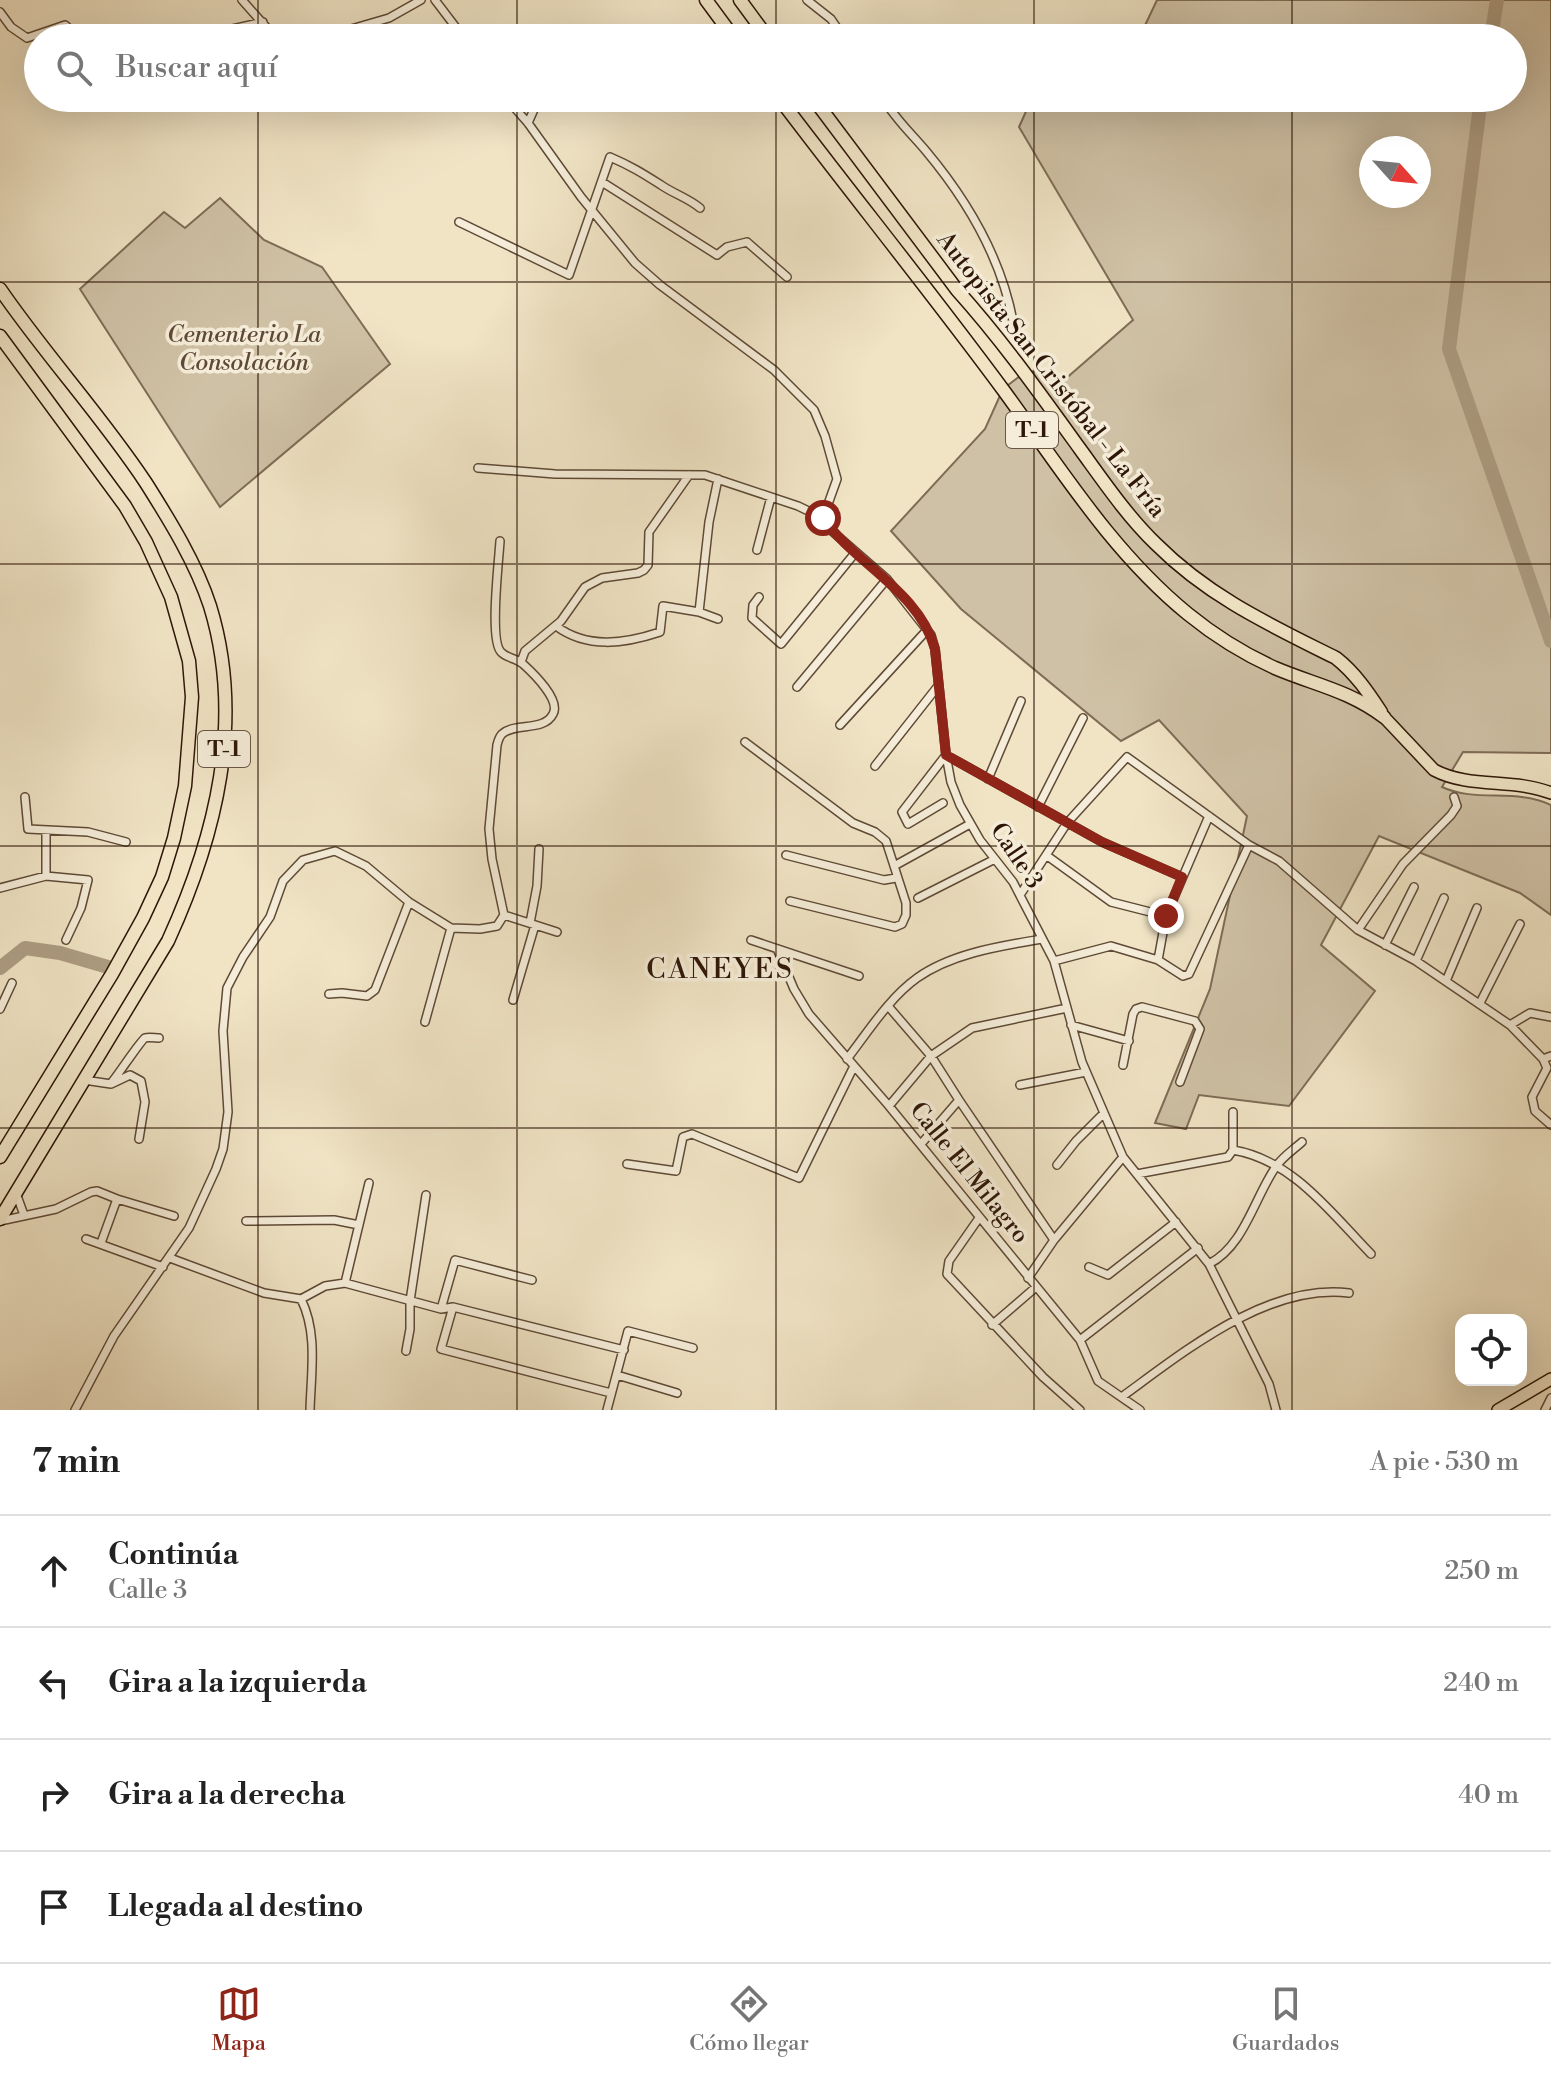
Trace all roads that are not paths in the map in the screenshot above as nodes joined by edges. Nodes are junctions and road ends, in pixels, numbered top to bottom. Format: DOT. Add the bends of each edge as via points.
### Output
graph roads {
  1 [pos="242,0"];
  2 [pos="421,0"];
  3 [pos="435,0"];
  4 [pos="706,0"];
  5 [pos="740,0"];
  6 [pos="807,0"];
  7 [pos="0,12"];
  8 [pos="263,22"];
  9 [pos="254,24"];
  10 [pos="368,24"];
  11 [pos="453,24"];
  12 [pos="724,24"];
  13 [pos="758,24"];
  14 [pos="834,24"];
  15 [pos="24,36"];
  16 [pos="518,112"];
  17 [pos="533,112"];
  18 [pos="790,112"];
  19 [pos="824,112"];
  20 [pos="891,112"];
  21 [pos="528,123"];
  22 [pos="602,182"];
  23 [pos="700,208"];
  24 [pos="590,209"];
  25 [pos="459,222"];
  26 [pos="787,277"];
  27 [pos="0,289"];
  28 [pos="1013,321"];
  29 [pos="0,336"];
  30 [pos="478,468"];
  31 [pos="689,475"];
  32 [pos="718,479"];
  33 [pos="771,497"];
  34 [pos="823,518"];
  35 [pos="500,541"];
  36 [pos="757,550"];
  37 [pos="855,553"];
  38 [pos="887,579"];
  39 [pos="759,597"];
  40 [pos="699,612"];
  41 [pos="718,619"];
  42 [pos="556,626"];
  43 [pos="927,630"];
  44 [pos="521,662"];
  45 [pos="938,686"];
  46 [pos="797,687"];
  47 [pos="1021,701"];
  48 [pos="1384,717"];
  49 [pos="1083,718"];
  50 [pos="840,725"];
  51 [pos="745,742"];
  52 [pos="946,755"];
  53 [pos="875,766"];
  54 [pos="988,779"];
  55 [pos="1551,793"];
  56 [pos="25,797"];
  57 [pos="1454,797"];
  58 [pos="943,803"];
  59 [pos="1038,807"];
  60 [pos="1209,816"];
  61 [pos="1067,823"];
  62 [pos="970,824"];
  63 [pos="46,831"];
  64 [pos="126,842"];
  65 [pos="1249,845"];
  66 [pos="539,849"];
  67 [pos="786,855"];
  68 [pos="1046,855"];
  69 [pos="995,859"];
  70 [pos="894,866"];
  71 [pos="46,876"];
  72 [pos="1182,877"];
  73 [pos="896,878"];
  74 [pos="1414,887"];
  75 [pos="0,888"];
  76 [pos="1020,895"];
  77 [pos="918,898"];
  78 [pos="1444,898"];
  79 [pos="790,901"];
  80 [pos="409,902"];
  81 [pos="1477,908"];
  82 [pos="504,915"];
  83 [pos="1166,916"];
  84 [pos="532,924"];
  85 [pos="1520,924"];
  86 [pos="451,928"];
  87 [pos="1358,930"];
  88 [pos="557,932"];
  89 [pos="1042,939"];
  90 [pos="66,940"];
  91 [pos="751,940"];
  92 [pos="1385,945"];
  93 [pos="778,951"];
  94 [pos="1158,960"];
  95 [pos="1054,961"];
  96 [pos="1416,961"];
  97 [pos="859,976"];
  98 [pos="1446,981"];
  99 [pos="12,983"];
  100 [pos="329,994"];
  101 [pos="513,1000"];
  102 [pos="1480,1003"];
  103 [pos="888,1006"];
  104 [pos="1067,1008"];
  105 [pos="0,1009"];
  106 [pos="1551,1017"];
  107 [pos="425,1022"];
  108 [pos="1071,1025"];
  109 [pos="1510,1025"];
  110 [pos="159,1038"];
  111 [pos="1129,1041"];
  112 [pos="931,1056"];
  113 [pos="1547,1057"];
  114 [pos="847,1059"];
  115 [pos="1123,1065"];
  116 [pos="854,1066"];
  117 [pos="1086,1072"];
  118 [pos="84,1080"];
  119 [pos="1180,1082"];
  120 [pos="111,1084"];
  121 [pos="1020,1085"];
  122 [pos="959,1100"];
  123 [pos="889,1106"];
  124 [pos="1233,1112"];
  125 [pos="1104,1113"];
  126 [pos="1551,1125"];
  127 [pos="139,1139"];
  128 [pos="1302,1142"];
  129 [pos="921,1144"];
  130 [pos="1233,1150"];
  131 [pos="0,1157"];
  132 [pos="1123,1157"];
  133 [pos="627,1164"];
  134 [pos="1277,1164"];
  135 [pos="1057,1165"];
  136 [pos="1137,1174"];
  137 [pos="369,1183"];
  138 [pos="16,1193"];
  139 [pos="426,1195"];
  140 [pos="117,1199"];
  141 [pos="24,1215"];
  142 [pos="174,1216"];
  143 [pos="979,1218"];
  144 [pos="0,1220"];
  145 [pos="246,1221"];
  146 [pos="1176,1222"];
  147 [pos="359,1225"];
  148 [pos="86,1239"];
  149 [pos="1054,1240"];
  150 [pos="101,1243"];
  151 [pos="1198,1248"];
  152 [pos="1371,1254"];
  153 [pos="170,1258"];
  154 [pos="1209,1264"];
  155 [pos="163,1267"];
  156 [pos="1089,1267"];
  157 [pos="1028,1278"];
  158 [pos="532,1280"];
  159 [pos="345,1283"];
  160 [pos="1036,1287"];
  161 [pos="1349,1293"];
  162 [pos="301,1299"];
  163 [pos="410,1301"];
  164 [pos="453,1307"];
  165 [pos="441,1309"];
  166 [pos="1238,1318"];
  167 [pos="992,1325"];
  168 [pos="1080,1340"];
  169 [pos="693,1348"];
  170 [pos="624,1350"];
  171 [pos="406,1351"];
  172 [pos="617,1375"];
  173 [pos="1551,1379"];
  174 [pos="611,1393"];
  175 [pos="677,1393"];
  176 [pos="1123,1396"];
  177 [pos="1551,1398"];
  178 [pos="75,1410"];
  179 [pos="310,1410"];
  180 [pos="607,1410"];
  181 [pos="1080,1410"];
  182 [pos="1140,1410"];
  183 [pos="1276,1410"];
  184 [pos="1498,1410"];
  185 [pos="1545,1410"];
  1 -- 8 [label="street"];
  2 -- 10 [label="street"];
  3 -- 11 [label="street"];
  4 -- 12 [label="highway"];
  5 -- 13 [label="highway"];
  6 -- 14 [label="street"];
  7 -- 15 [label="street"];
  8 -- 9 [label="street"];
  16 -- 21 [label="street"];
  17 -- 21 [label="street"];
  18 -- 48 [label="highway, Autopista San Cristóbal - La Fría / T-1" via="1134,564 1188,614 1241,651 1344,692"];
  19 -- 48 [label="highway, Autopista San Cristóbal - La Fría / T-1" via="1113,495 1156,544 1248,615 1347,666"];
  20 -- 28 [label="street" via="926,151 983,233 1008,290"];
  21 -- 24 [label="street"];
  22 -- 23 [label="street" via="610,157"];
  22 -- 24 [label="street"];
  22 -- 26 [label="street" via="717,255 747,242"];
  24 -- 25 [label="street" via="569,275"];
  24 -- 34 [label="street" via="647,273 774,370 814,410 837,479"];
  27 -- 118 [label="highway, T-1" via="145,482 179,539 209,604 223,677 226,734 220,786 190,893 168,941"];
  29 -- 131 [label="highway, T-1" via="146,542 171,597 189,661 192,697 185,786 162,877 112,974"];
  30 -- 31 [label="street, Calle 3"];
  31 -- 32 [label="street, Calle 3"];
  31 -- 42 [label="street" via="649,532 644,570 585,587"];
  32 -- 33 [label="street, Calle 3"];
  32 -- 40 [label="street"];
  33 -- 34 [label="street, Calle 3"];
  33 -- 36 [label="street"];
  34 -- 37 [label="street, Calle 3"];
  35 -- 44 [label="street" via="497,645"];
  37 -- 38 [label="street, Calle 3"];
  37 -- 39 [label="street" via="781,644 752,618"];
  38 -- 43 [label="street, Calle 3"];
  38 -- 46 [label="street"];
  40 -- 41 [label="street"];
  40 -- 42 [label="street" via="663,606 660,632 596,643 571,637"];
  42 -- 44 [label="street" via="525,651"];
  43 -- 45 [label="street, Calle 3" via="935,649"];
  43 -- 50 [label="street"];
  44 -- 82 [label="street" via="555,706 545,722 502,734 497,745 489,829"];
  45 -- 52 [label="street, Calle 3"];
  45 -- 53 [label="street"];
  47 -- 54 [label="street"];
  48 -- 55 [label="highway, T-1" via="1434,770"];
  49 -- 59 [label="street"];
  51 -- 70 [label="street" via="853,823 879,834 889,845"];
  52 -- 54 [label="street"];
  52 -- 58 [label="street" via="902,812 908,824"];
  52 -- 62 [label="street, Calle 3" via="951,782"];
  54 -- 59 [label="street"];
  56 -- 63 [label="street" via="28,829"];
  57 -- 87 [label="street" via="1457,806 1451,815 1403,864"];
  59 -- 61 [label="street"];
  60 -- 61 [label="street" via="1127,757"];
  60 -- 65 [label="street"];
  60 -- 72 [label="street"];
  61 -- 68 [label="street"];
  61 -- 72 [label="street"];
  62 -- 69 [label="street, Calle 3"];
  62 -- 70 [label="street"];
  63 -- 64 [label="street" via="88,832"];
  63 -- 71 [label="street"];
  65 -- 87 [label="street" via="1279,861"];
  65 -- 94 [label="street" via="1189,974 1183,976"];
  66 -- 84 [label="street"];
  67 -- 73 [label="street" via="884,880"];
  68 -- 76 [label="street"];
  68 -- 83 [label="street" via="1111,902"];
  69 -- 76 [label="street, Calle 3"];
  69 -- 77 [label="street"];
  70 -- 73 [label="street"];
  71 -- 75 [label="street"];
  71 -- 90 [label="street" via="88,880"];
  72 -- 83 [label="street"];
  73 -- 79 [label="street" via="907,907 899,927"];
  74 -- 92 [label="street"];
  76 -- 89 [label="street, Calle 3"];
  78 -- 96 [label="street"];
  80 -- 86 [label="street"];
  80 -- 100 [label="street" via="375,990 367,996"];
  80 -- 153 [label="street" via="366,866 335,851 303,860 283,881 270,917 227,988 223,1031 228,1112 223,1149"];
  81 -- 98 [label="street"];
  82 -- 84 [label="street"];
  82 -- 86 [label="street" via="497,926"];
  83 -- 94 [label="street"];
  84 -- 88 [label="street"];
  84 -- 101 [label="street"];
  85 -- 102 [label="street"];
  86 -- 107 [label="street"];
  87 -- 92 [label="street"];
  89 -- 95 [label="street, Calle 3"];
  89 -- 103 [label="street" via="941,964"];
  91 -- 93 [label="street"];
  92 -- 96 [label="street"];
  93 -- 97 [label="street"];
  93 -- 114 [label="street, Calle El Milagro" via="801,1003"];
  94 -- 95 [label="street" via="1111,946"];
  95 -- 104 [label="street, Calle 3"];
  96 -- 98 [label="street"];
  98 -- 102 [label="street"];
  99 -- 105 [label="street"];
  102 -- 109 [label="street"];
  103 -- 112 [label="street"];
  103 -- 114 [label="street"];
  104 -- 108 [label="street, Calle 3"];
  104 -- 112 [label="street" via="972,1028"];
  106 -- 109 [label="street" via="1530,1013"];
  108 -- 111 [label="street"];
  108 -- 117 [label="street, Calle 3"];
  109 -- 113 [label="street"];
  110 -- 120 [label="street" via="141,1042"];
  111 -- 115 [label="street"];
  111 -- 119 [label="street" via="1138,1008 1197,1023 1200,1029"];
  112 -- 122 [label="street"];
  112 -- 123 [label="street"];
  113 -- 126 [label="street" via="1532,1097 1535,1111"];
  114 -- 116 [label="street, Calle El Milagro"];
  116 -- 123 [label="street, Calle El Milagro"];
  116 -- 133 [label="street" via="799,1178 692,1134 683,1137 676,1171"];
  117 -- 121 [label="street"];
  117 -- 125 [label="street, Calle 3"];
  118 -- 120 [label="street"];
  118 -- 138 [label="highway, T-1"];
  120 -- 127 [label="street" via="130,1075 143,1086"];
  122 -- 129 [label="street"];
  122 -- 149 [label="street"];
  123 -- 129 [label="street, Calle El Milagro"];
  124 -- 130 [label="street"];
  125 -- 132 [label="street, Calle 3"];
  125 -- 135 [label="street"];
  128 -- 134 [label="street"];
  129 -- 143 [label="street, Calle El Milagro"];
  130 -- 134 [label="street"];
  130 -- 136 [label="street" via="1228,1157"];
  132 -- 136 [label="street, Calle 3"];
  132 -- 149 [label="street"];
  134 -- 152 [label="street"];
  134 -- 154 [label="street" via="1234,1241"];
  136 -- 146 [label="street, Calle 3"];
  137 -- 147 [label="street"];
  138 -- 141 [label="street"];
  138 -- 144 [label="highway, T-1"];
  139 -- 163 [label="street"];
  140 -- 141 [label="street" via="97,1191 56,1209"];
  140 -- 142 [label="street"];
  140 -- 150 [label="street"];
  141 -- 144 [label="street"];
  143 -- 157 [label="street, Calle El Milagro"];
  143 -- 167 [label="street" via="946,1271"];
  145 -- 147 [label="street" via="334,1220"];
  146 -- 151 [label="street, Calle 3"];
  146 -- 156 [label="street" via="1108,1275"];
  147 -- 159 [label="street"];
  148 -- 150 [label="street"];
  149 -- 157 [label="street"];
  150 -- 155 [label="street"];
  151 -- 154 [label="street, Calle 3"];
  151 -- 168 [label="street"];
  153 -- 155 [label="street"];
  153 -- 162 [label="street" via="264,1293"];
  154 -- 166 [label="street, Calle 3"];
  155 -- 178 [label="street" via="114,1336"];
  157 -- 160 [label="street, Calle El Milagro"];
  158 -- 165 [label="street" via="455,1260"];
  159 -- 162 [label="street" via="325,1286"];
  159 -- 163 [label="street"];
  160 -- 167 [label="street"];
  160 -- 168 [label="street, Calle El Milagro"];
  161 -- 166 [label="street" via="1312,1293"];
  162 -- 179 [label="street" via="313,1340"];
  163 -- 165 [label="street"];
  163 -- 171 [label="street"];
  164 -- 165 [label="street"];
  164 -- 170 [label="street"];
  164 -- 174 [label="street" via="441,1349"];
  166 -- 176 [label="street"];
  166 -- 183 [label="street, Calle 3"];
  167 -- 181 [label="street"];
  168 -- 176 [label="street, Calle El Milagro" via="1098,1381"];
  169 -- 170 [label="street" via="628,1331"];
  170 -- 172 [label="street"];
  172 -- 174 [label="street"];
  172 -- 175 [label="street"];
  173 -- 184 [label="highway"];
  174 -- 180 [label="street"];
  176 -- 182 [label="street, Calle El Milagro"];
  177 -- 185 [label="street"];
}
